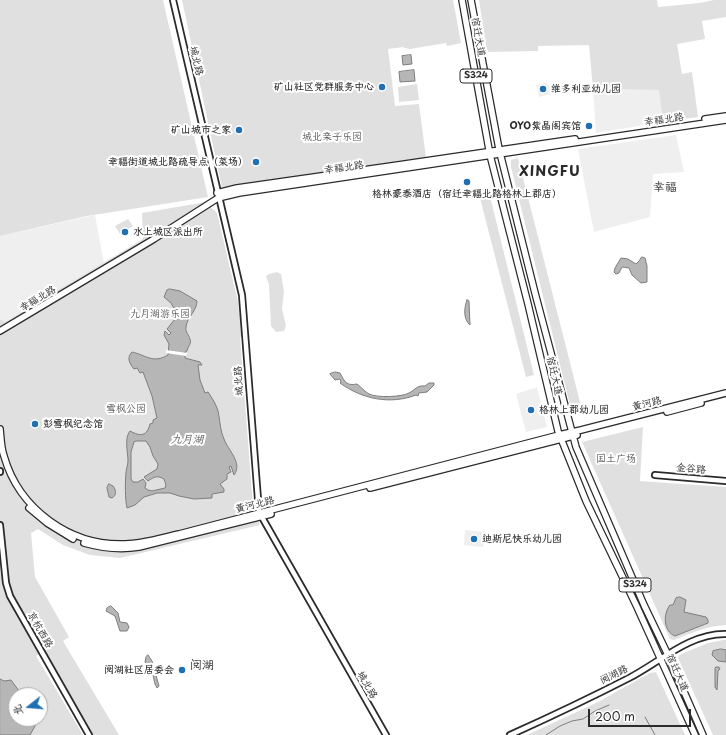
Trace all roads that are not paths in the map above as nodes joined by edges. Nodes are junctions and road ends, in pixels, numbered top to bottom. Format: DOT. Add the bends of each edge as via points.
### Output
graph roads {
  1 [pos="173,0"];
  2 [pos="462,0"];
  3 [pos="471,0"];
  4 [pos="726,116"];
  5 [pos="726,120"];
  6 [pos="500,151"];
  7 [pos="490,153"];
  8 [pos="218,196"];
  9 [pos="0,332"];
  10 [pos="726,393"];
  11 [pos="726,397"];
  12 [pos="0,429"];
  13 [pos="572,434"];
  14 [pos="560,437"];
  15 [pos="0,456"];
  16 [pos="655,475"];
  17 [pos="726,481"];
  18 [pos="259,514"];
  19 [pos="0,525"];
  20 [pos="726,634"];
  21 [pos="668,655"];
  22 [pos="661,659"];
  23 [pos="89,735"];
  24 [pos="386,735"];
  25 [pos="510,735"];
  26 [pos="695,735"];
  27 [pos="703,735"];
  1 -- 8 [label="street, 城北路"];
  2 -- 7 [label="main road, 宿迁大道 / S324"];
  3 -- 6 [label="main road, 宿迁大道 / S324"];
  4 -- 6 [label="main road, 幸福北路"];
  5 -- 6 [label="main road, 幸福北路"];
  6 -- 7 [label="main road, 幸福北路"];
  6 -- 13 [label="main road, 宿迁大道 / S324"];
  7 -- 8 [label="main road, 幸福北路"];
  7 -- 14 [label="main road, 宿迁大道 / S324"];
  8 -- 9 [label="main road, 幸福北路" via="154,240"];
  8 -- 18 [label="street, 城北路" via="242,297"];
  10 -- 13 [label="main road, 黄河路"];
  11 -- 13 [label="main road, 黄河路"];
  12 -- 18 [label="main road, 黄河北路" via="5,462 21,493 42,515 82,539 108,544 137,543"];
  13 -- 14 [label="main road, 黄河北路"];
  13 -- 21 [label="main road, 宿迁大道 / S324" via="638,592"];
  14 -- 18 [label="main road, 黄河北路"];
  14 -- 22 [label="main road, 宿迁大道 / S324" via="586,501"];
  15 -- 18 [label="main road, 黄河北路" via="10,483 24,503 62,534 93,546 139,547"];
  16 -- 17 [label="street, 金谷路"];
  18 -- 24 [label="street, 城北路"];
  19 -- 23 [label="street, 京杭西路" via="6,583 10,596"];
  20 -- 21 [label="street, 阅湖路" via="706,636"];
  21 -- 22 [label="street, 阅湖路"];
  21 -- 27 [label="main road, 宿迁大道 / S324"];
  22 -- 25 [label="street, 阅湖路" via="631,677"];
  22 -- 26 [label="main road, 宿迁大道 / S324"];
}
